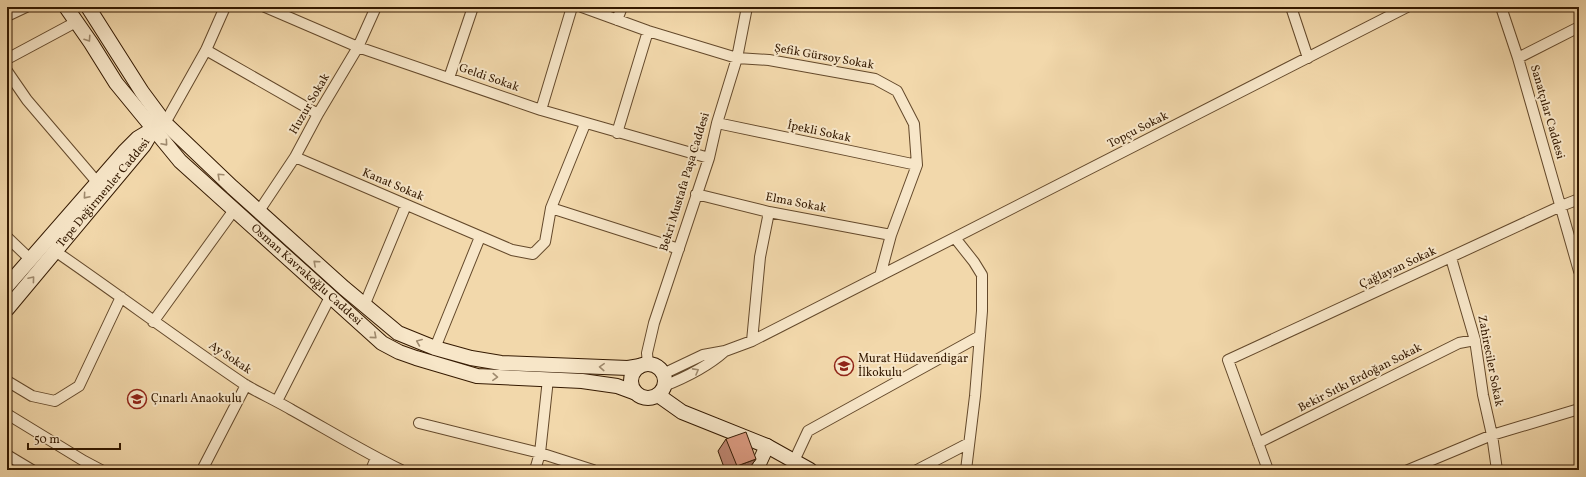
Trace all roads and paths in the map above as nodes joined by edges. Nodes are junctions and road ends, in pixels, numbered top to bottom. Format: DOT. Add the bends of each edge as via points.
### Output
graph roads {
  1 [pos="26,7"];
  2 [pos="66,7"];
  3 [pos="88,7"];
  4 [pos="225,7"];
  5 [pos="266,7"];
  6 [pos="376,7"];
  7 [pos="473,7"];
  8 [pos="572,7"];
  9 [pos="582,7"];
  10 [pos="622,7"];
  11 [pos="747,7"];
  12 [pos="1291,7"];
  13 [pos="1407,7"];
  14 [pos="1501,7"];
  15 [pos="7,16"];
  16 [pos="617,20"];
  17 [pos="76,22"];
  18 [pos="1579,27"];
  19 [pos="648,31"];
  20 [pos="358,47"];
  21 [pos="206,50"];
  22 [pos="7,58"];
  23 [pos="737,58"];
  24 [pos="1308,58"];
  25 [pos="1518,58"];
  26 [pos="7,71"];
  27 [pos="449,78"];
  28 [pos="541,110"];
  29 [pos="318,114"];
  30 [pos="717,123"];
  31 [pos="585,124"];
  32 [pos="159,126"];
  33 [pos="617,133"];
  34 [pos="295,157"];
  35 [pos="709,158"];
  36 [pos="917,165"];
  37 [pos="97,182"];
  38 [pos="696,194"];
  39 [pos="1579,199"];
  40 [pos="406,205"];
  41 [pos="1561,206"];
  42 [pos="551,208"];
  43 [pos="234,210"];
  44 [pos="260,211"];
  45 [pos="770,212"];
  46 [pos="480,236"];
  47 [pos="891,236"];
  48 [pos="7,237"];
  49 [pos="954,238"];
  50 [pos="679,249"];
  51 [pos="55,251"];
  52 [pos="1450,258"];
  53 [pos="31,260"];
  54 [pos="1579,271"];
  55 [pos="880,276"];
  56 [pos="7,286"];
  57 [pos="122,297"];
  58 [pos="330,297"];
  59 [pos="364,306"];
  60 [pos="7,308"];
  61 [pos="153,322"];
  62 [pos="980,336"];
  63 [pos="1475,340"];
  64 [pos="752,341"];
  65 [pos="435,348"];
  66 [pos="644,365"];
  67 [pos="548,379"];
  68 [pos="7,381"];
  69 [pos="246,385"];
  70 [pos="662,385"];
  71 [pos="636,393"];
  72 [pos="277,401"];
  73 [pos="1579,409"];
  74 [pos="7,414"];
  75 [pos="419,423"];
  76 [pos="1492,435"];
  77 [pos="969,443"];
  78 [pos="1258,444"];
  79 [pos="767,446"];
  80 [pos="540,453"];
  81 [pos="7,455"];
  82 [pos="376,458"];
  83 [pos="794,461"];
  84 [pos="81,466"];
  85 [pos="21,467"];
  86 [pos="32,470"];
  87 [pos="101,470"];
  88 [pos="202,470"];
  89 [pos="371,470"];
  90 [pos="401,470"];
  91 [pos="535,470"];
  92 [pos="593,470"];
  93 [pos="756,470"];
  94 [pos="810,470"];
  95 [pos="916,470"];
  96 [pos="966,470"];
  97 [pos="1268,470"];
  98 [pos="1408,470"];
  99 [pos="1498,470"];
  1 -- 15 [label="street"];
  2 -- 17 [label="street, Osman Kavrakoğlu Caddesi"];
  3 -- 32 [label="street, Osman Kavrakoğlu Caddesi" via="142,92"];
  4 -- 21 [label="street"];
  5 -- 20 [label="street, Geldi Sokak"];
  6 -- 20 [label="street, Huzur Sokak"];
  7 -- 27 [label="street"];
  8 -- 28 [label="street"];
  9 -- 16 [label="street, Şefik Gürsoy Sokak"];
  10 -- 16 [label="street"];
  11 -- 23 [label="street, Bekri Mustafa Paşa Caddesi"];
  12 -- 24 [label="street"];
  13 -- 24 [label="street, Topçu Sokak"];
  14 -- 25 [label="street, Sanatçılar Caddesi"];
  16 -- 19 [label="street, Şefik Gürsoy Sokak"];
  17 -- 22 [label="street"];
  17 -- 32 [label="street, Osman Kavrakoğlu Caddesi, one-way" via="116,84"];
  18 -- 25 [label="street"];
  19 -- 23 [label="street, Şefik Gürsoy Sokak"];
  19 -- 33 [label="street"];
  20 -- 27 [label="street, Geldi Sokak"];
  20 -- 29 [label="street, Huzur Sokak"];
  21 -- 29 [label="street"];
  21 -- 32 [label="street"];
  23 -- 30 [label="street, Bekri Mustafa Paşa Caddesi"];
  23 -- 36 [label="street, Şefik Gürsoy Sokak" via="769,60 875,79 897,91 914,124"];
  24 -- 49 [label="street, Topçu Sokak"];
  25 -- 41 [label="street, Sanatçılar Caddesi"];
  26 -- 37 [label="street" via="27,100"];
  27 -- 28 [label="street, Geldi Sokak"];
  28 -- 31 [label="street, Geldi Sokak"];
  29 -- 34 [label="street, Huzur Sokak"];
  30 -- 35 [label="street, Bekri Mustafa Paşa Caddesi"];
  30 -- 36 [label="street, İpekli Sokak"];
  31 -- 33 [label="street, Geldi Sokak"];
  31 -- 42 [label="street"];
  32 -- 37 [label="street, Tepe Değirmenler Caddesi" via="138,138"];
  32 -- 43 [label="street, Osman Kavrakoğlu Caddesi, one-way" via="180,161"];
  44 -- 32 [label="street, Osman Kavrakoğlu Caddesi, one-way"];
  32 -- 51 [label="street, Tepe Değirmenler Caddesi"];
  33 -- 35 [label="street, Geldi Sokak"];
  34 -- 40 [label="street, Kanat Sokak"];
  34 -- 44 [label="street, Huzur Sokak"];
  35 -- 38 [label="street, Bekri Mustafa Paşa Caddesi"];
  36 -- 47 [label="street"];
  37 -- 53 [label="street, Tepe Değirmenler Caddesi, one-way"];
  38 -- 45 [label="street, Elma Sokak"];
  38 -- 50 [label="street, Bekri Mustafa Paşa Caddesi"];
  39 -- 41 [label="street, Çağlayan Sokak"];
  40 -- 46 [label="street, Kanat Sokak"];
  40 -- 59 [label="street"];
  41 -- 52 [label="street, Çağlayan Sokak"];
  41 -- 54 [label="street, Sanatçılar Caddesi"];
  42 -- 46 [label="street, Kanat Sokak" via="545,242 533,254 512,250"];
  42 -- 50 [label="street"];
  43 -- 58 [label="street, Osman Kavrakoğlu Caddesi"];
  43 -- 61 [label="street"];
  59 -- 44 [label="street, Osman Kavrakoğlu Caddesi, one-way"];
  45 -- 47 [label="street, Elma Sokak"];
  45 -- 64 [label="street" via="760,257"];
  46 -- 65 [label="street"];
  47 -- 55 [label="street"];
  48 -- 53 [label="street"];
  49 -- 55 [label="street, Topçu Sokak"];
  49 -- 62 [label="street" via="982,275"];
  50 -- 66 [label="street, Bekri Mustafa Paşa Caddesi" via="654,323"];
  51 -- 57 [label="street, Ay Sokak"];
  60 -- 51 [label="street, Tepe Değirmenler Caddesi, one-way"];
  52 -- 63 [label="street, Zahireciler Sokak"];
  52 -- 78 [label="street, Çağlayan Sokak" via="1228,360"];
  53 -- 56 [label="street, Tepe Değirmenler Caddesi"];
  55 -- 64 [label="street, Topçu Sokak"];
  57 -- 61 [label="street, Ay Sokak"];
  57 -- 68 [label="street" via="79,386 55,401 32,396"];
  58 -- 67 [label="street, Osman Kavrakoğlu Caddesi, one-way" via="382,343 398,352 477,376"];
  58 -- 72 [label="street"];
  65 -- 59 [label="street, Osman Kavrakoğlu Caddesi, one-way" via="398,333"];
  61 -- 69 [label="street, Ay Sokak"];
  62 -- 77 [label="street"];
  62 -- 83 [label="street" via="808,431"];
  63 -- 76 [label="street, Zahireciler Sokak"];
  63 -- 78 [label="street, Bekir Sıtkı Erdoğan Sokak" via="1459,343"];
  64 -- 70 [label="street, Topçu Sokak" via="725,351 693,374"];
  66 -- 65 [label="street, Osman Kavrakoğlu Caddesi, one-way" via="628,368 501,362 471,358"];
  66 -- 70 [label="street" via="657,367"];
  66 -- 71 [label="street" via="631,379 631,385"];
  67 -- 71 [label="street, Osman Kavrakoğlu Caddesi" via="610,385"];
  67 -- 80 [label="street"];
  69 -- 72 [label="street, Ay Sokak"];
  69 -- 88 [label="street"];
  70 -- 71 [label="street, Osman Kavrakoğlu Caddesi" via="647,398"];
  70 -- 79 [label="street" via="682,412"];
  72 -- 82 [label="street, Ay Sokak"];
  73 -- 76 [label="street"];
  74 -- 84 [label="street"];
  75 -- 80 [label="street"];
  76 -- 98 [label="street"];
  76 -- 99 [label="street, Zahireciler Sokak"];
  77 -- 95 [label="street"];
  77 -- 96 [label="street"];
  78 -- 97 [label="street"];
  79 -- 83 [label="street"];
  79 -- 93 [label="street"];
  80 -- 91 [label="street"];
  80 -- 92 [label="street"];
  81 -- 85 [label="street"];
  82 -- 89 [label="street"];
  82 -- 90 [label="street, Ay Sokak"];
  83 -- 94 [label="street"];
  84 -- 87 [label="street"];
  85 -- 86 [label="street"];
}
